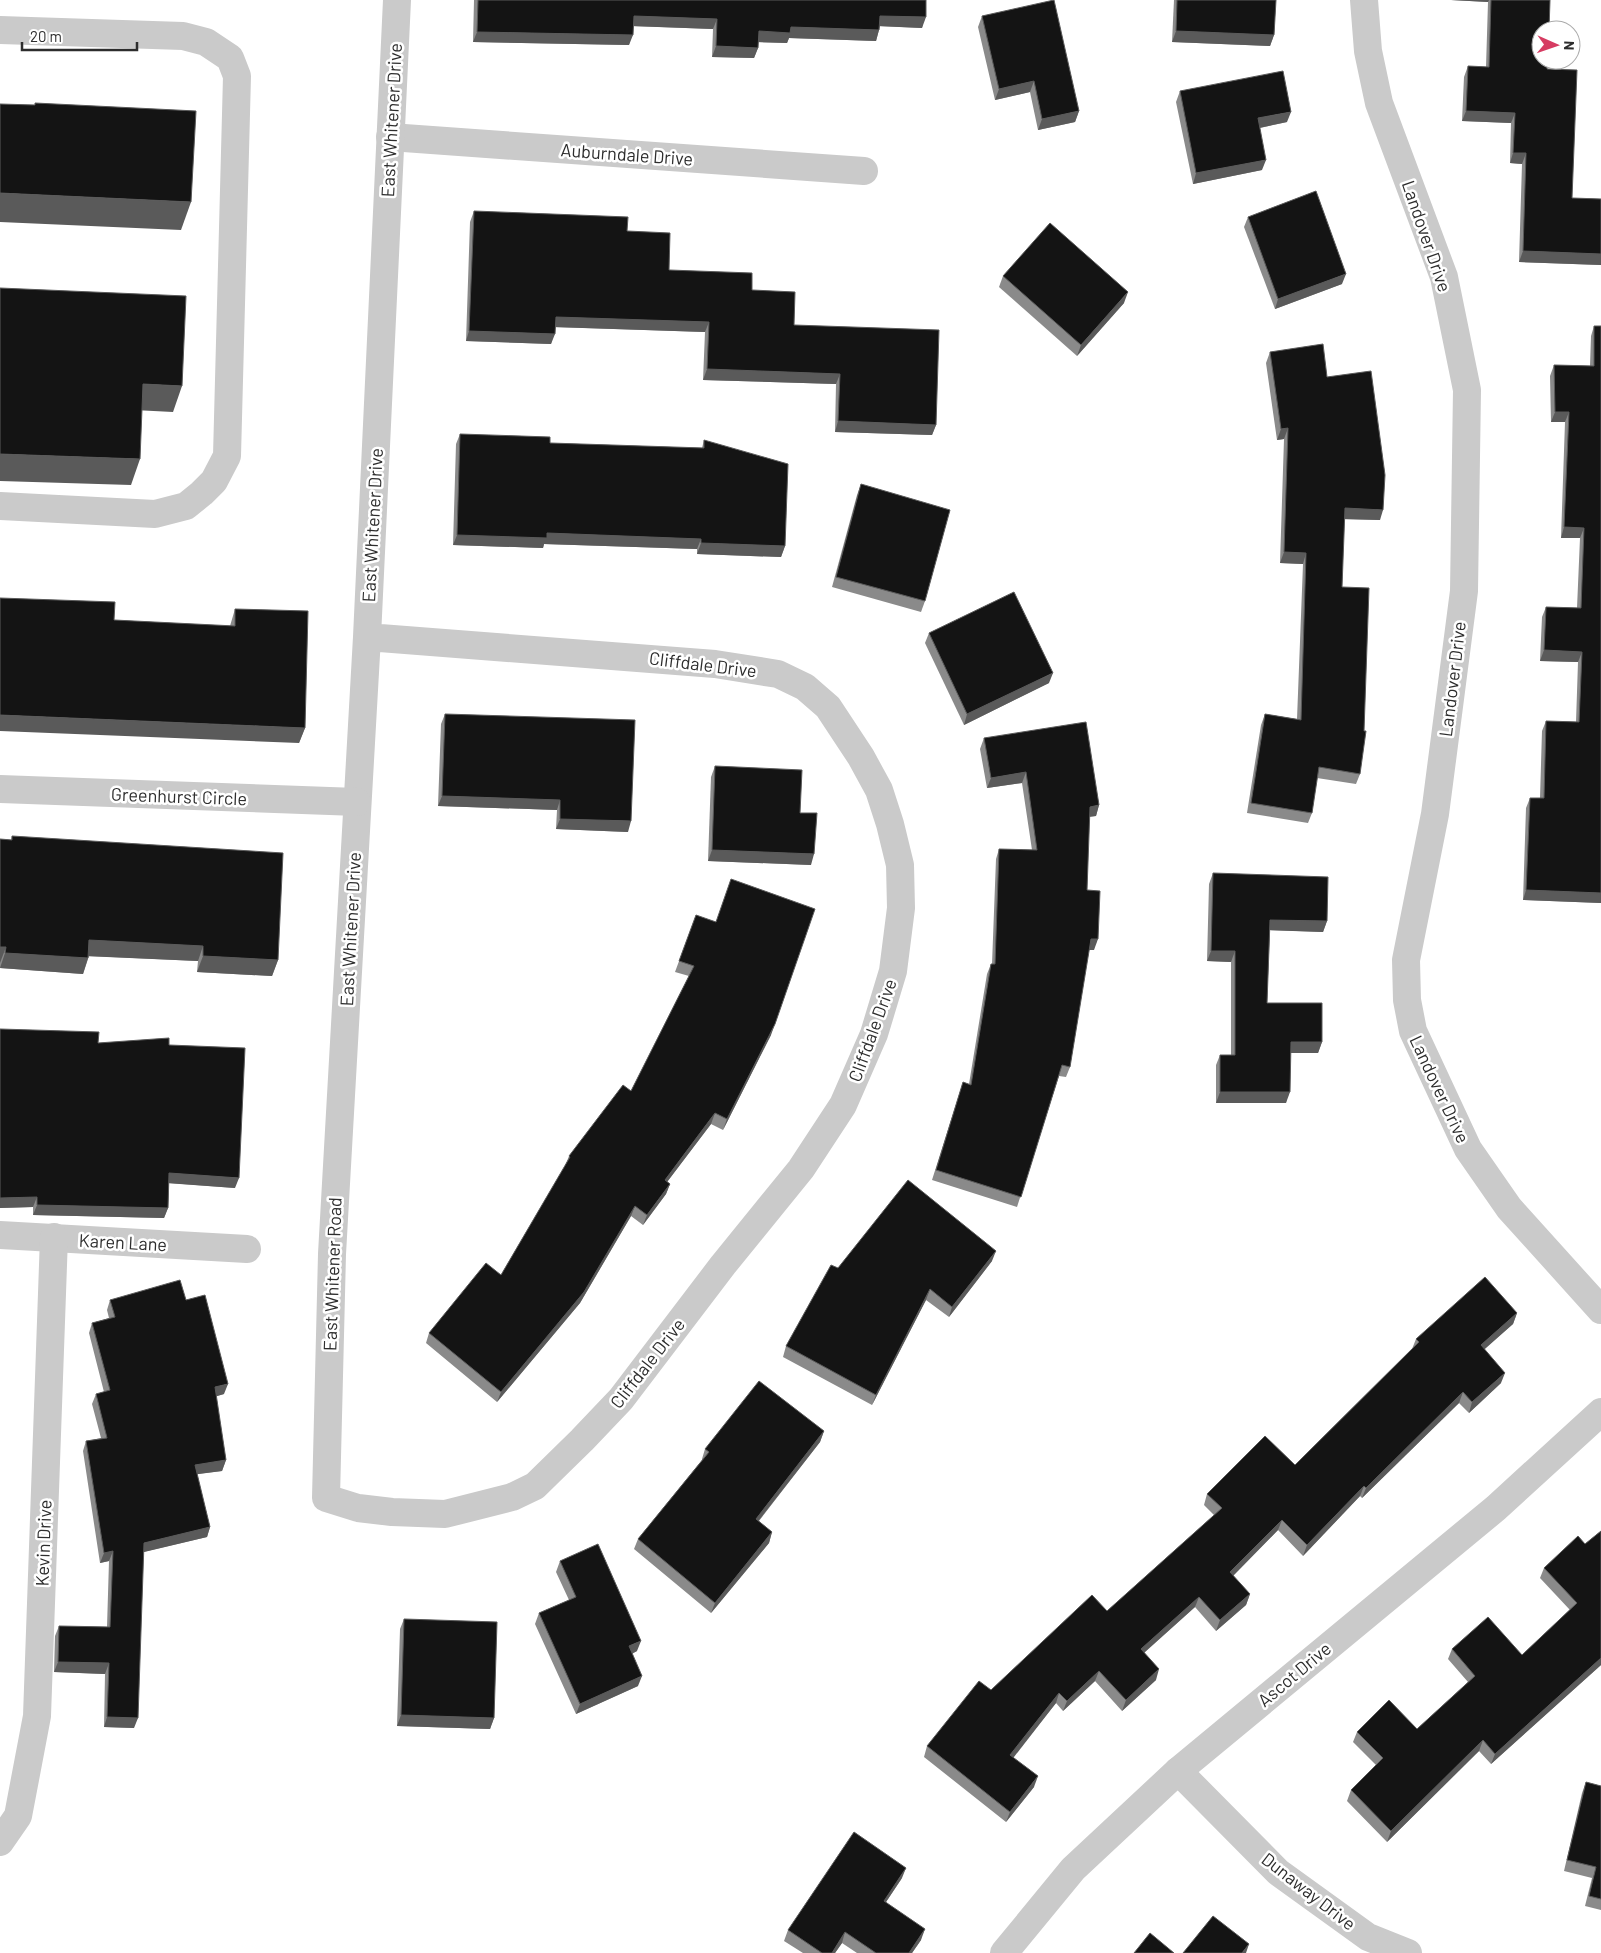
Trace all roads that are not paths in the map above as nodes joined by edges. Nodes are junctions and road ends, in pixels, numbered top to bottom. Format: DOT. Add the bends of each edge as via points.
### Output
graph roads {
  1 [pos="397,0"];
  2 [pos="1364,0"];
  3 [pos="0,30"];
  4 [pos="390,137"];
  5 [pos="864,171"];
  6 [pos="0,506"];
  7 [pos="367,636"];
  8 [pos="0,790"];
  9 [pos="358,802"];
  10 [pos="342,1050"];
  11 [pos="0,1235"];
  12 [pos="54,1237"];
  13 [pos="247,1249"];
  14 [pos="1601,1310"];
  15 [pos="1601,1412"];
  16 [pos="326,1498"];
  17 [pos="1178,1770"];
  18 [pos="0,1842"];
  19 [pos="1004,1953"];
  20 [pos="1408,1953"];
  1 -- 4 [label="street, East Whitener Drive"];
  2 -- 14 [label="street, Landover Drive" via="1368,51 1379,103 1444,277 1467,390 1464,591 1435,814 1406,960 1411,1023 1468,1149 1509,1208"];
  3 -- 6 [label="street" via="183,36 206,42 230,58 237,76 227,456 214,480 186,506 155,514"];
  4 -- 5 [label="street, Auburndale Drive"];
  4 -- 7 [label="street, East Whitener Drive"];
  7 -- 9 [label="street, East Whitener Drive"];
  7 -- 16 [label="street, Cliffdale Drive" via="715,664 778,674 805,687 828,707 879,790 900,865 901,908 893,971 874,1034 843,1105 801,1169 723,1264 621,1399 582,1440 535,1486 512,1497 445,1514 358,1508"];
  8 -- 9 [label="street, Greenhurst Circle"];
  9 -- 10 [label="street, East Whitener Drive"];
  10 -- 16 [label="street, East Whitener Road" via="332,1254"];
  11 -- 12 [label="street, Karen Lane"];
  12 -- 13 [label="street, Karen Lane"];
  12 -- 18 [label="street, Kevin Drive" via="37,1716 18,1816"];
  15 -- 17 [label="street, Ascot Drive" via="1496,1508"];
  17 -- 19 [label="street, Ascot Drive" via="1073,1869"];
  17 -- 20 [label="street, Dunaway Drive" via="1278,1872 1368,1937"];
}
